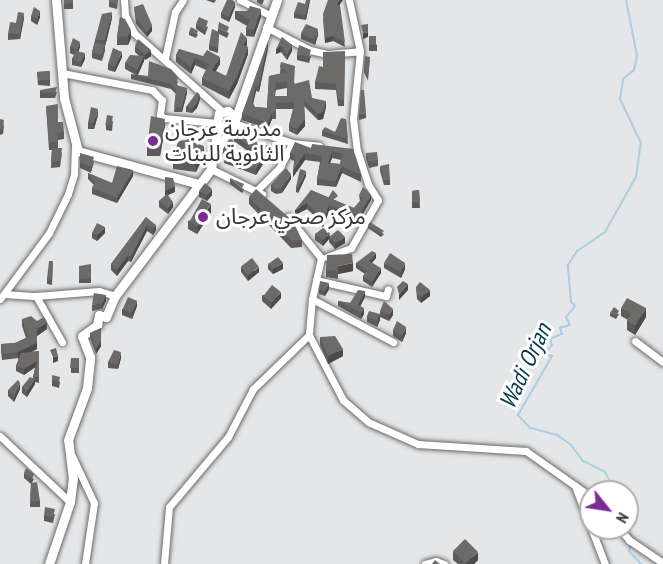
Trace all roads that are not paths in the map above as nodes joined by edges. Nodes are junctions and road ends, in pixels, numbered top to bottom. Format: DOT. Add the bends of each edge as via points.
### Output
graph roads {
  1 [pos="56,0"];
  2 [pos="124,0"];
  3 [pos="183,0"];
  4 [pos="240,0"];
  5 [pos="277,0"];
  6 [pos="349,0"];
  7 [pos="270,15"];
  8 [pos="266,27"];
  9 [pos="360,51"];
  10 [pos="165,58"];
  11 [pos="62,73"];
  12 [pos="222,111"];
  13 [pos="232,123"];
  14 [pos="218,124"];
  15 [pos="75,139"];
  16 [pos="292,143"];
  17 [pos="325,147"];
  18 [pos="346,150"];
  19 [pos="357,151"];
  20 [pos="214,156"];
  21 [pos="210,169"];
  22 [pos="199,184"];
  23 [pos="257,190"];
  24 [pos="273,204"];
  25 [pos="281,211"];
  26 [pos="321,258"];
  27 [pos="316,280"];
  28 [pos="388,289"];
  29 [pos="36,296"];
  30 [pos="115,296"];
  31 [pos="3,297"];
  32 [pos="312,299"];
  33 [pos="309,335"];
  34 [pos="635,341"];
  35 [pos="62,342"];
  36 [pos="393,342"];
  37 [pos="663,362"];
  38 [pos="0,436"];
  39 [pos="72,456"];
  40 [pos="576,486"];
  41 [pos="579,488"];
  42 [pos="70,502"];
  43 [pos="629,540"];
  44 [pos="663,563"];
  45 [pos="50,564"];
  46 [pos="85,564"];
  47 [pos="164,564"];
  48 [pos="425,564"];
  49 [pos="444,564"];
  50 [pos="605,564"];
  1 -- 11 [label="street"];
  2 -- 10 [label="street" via="124,15 135,33"];
  3 -- 10 [label="street" via="175,12"];
  4 -- 7 [label="street"];
  5 -- 7 [label="street"];
  6 -- 9 [label="street"];
  7 -- 8 [label="street"];
  8 -- 9 [label="street" via="310,50 328,54"];
  8 -- 13 [label="street"];
  9 -- 19 [label="street" via="353,119"];
  10 -- 12 [label="street"];
  11 -- 14 [label="street" via="152,90 162,100 160,115 164,118"];
  11 -- 15 [label="street"];
  12 -- 13 [label="street"];
  12 -- 14 [label="street"];
  13 -- 14 [label="street"];
  13 -- 16 [label="street"];
  13 -- 20 [label="street"];
  14 -- 20 [label="street"];
  15 -- 22 [label="street" via="78,151"];
  15 -- 31 [label="street" via="74,174 68,194 49,233"];
  16 -- 17 [label="street"];
  16 -- 23 [label="street" via="280,167"];
  18 -- 19 [label="street"];
  19 -- 26 [label="street" via="378,200 348,251"];
  20 -- 21 [label="street"];
  21 -- 22 [label="street"];
  21 -- 23 [label="street"];
  22 -- 30 [label="street"];
  23 -- 24 [label="street"];
  25 -- 26 [label="street" via="297,224"];
  26 -- 27 [label="street"];
  27 -- 28 [label="street" via="386,296"];
  27 -- 32 [label="street"];
  29 -- 30 [label="street" via="99,291"];
  29 -- 31 [label="street"];
  29 -- 35 [label="street"];
  30 -- 39 [label="street" via="106,317 99,315 97,325 82,336 89,367 85,399 68,440"];
  32 -- 33 [label="street"];
  32 -- 36 [label="street"];
  33 -- 40 [label="street" via="334,389 368,422 418,444 526,451"];
  33 -- 47 [label="street" via="254,389 228,437 169,507"];
  34 -- 37 [label="street"];
  38 -- 42 [label="street"];
  39 -- 42 [label="street"];
  39 -- 46 [label="street" via="94,503"];
  40 -- 41 [label="street"];
  40 -- 50 [label="street"];
  42 -- 45 [label="street"];
  43 -- 44 [label="street"];
  48 -- 49 [label="street"];
}
